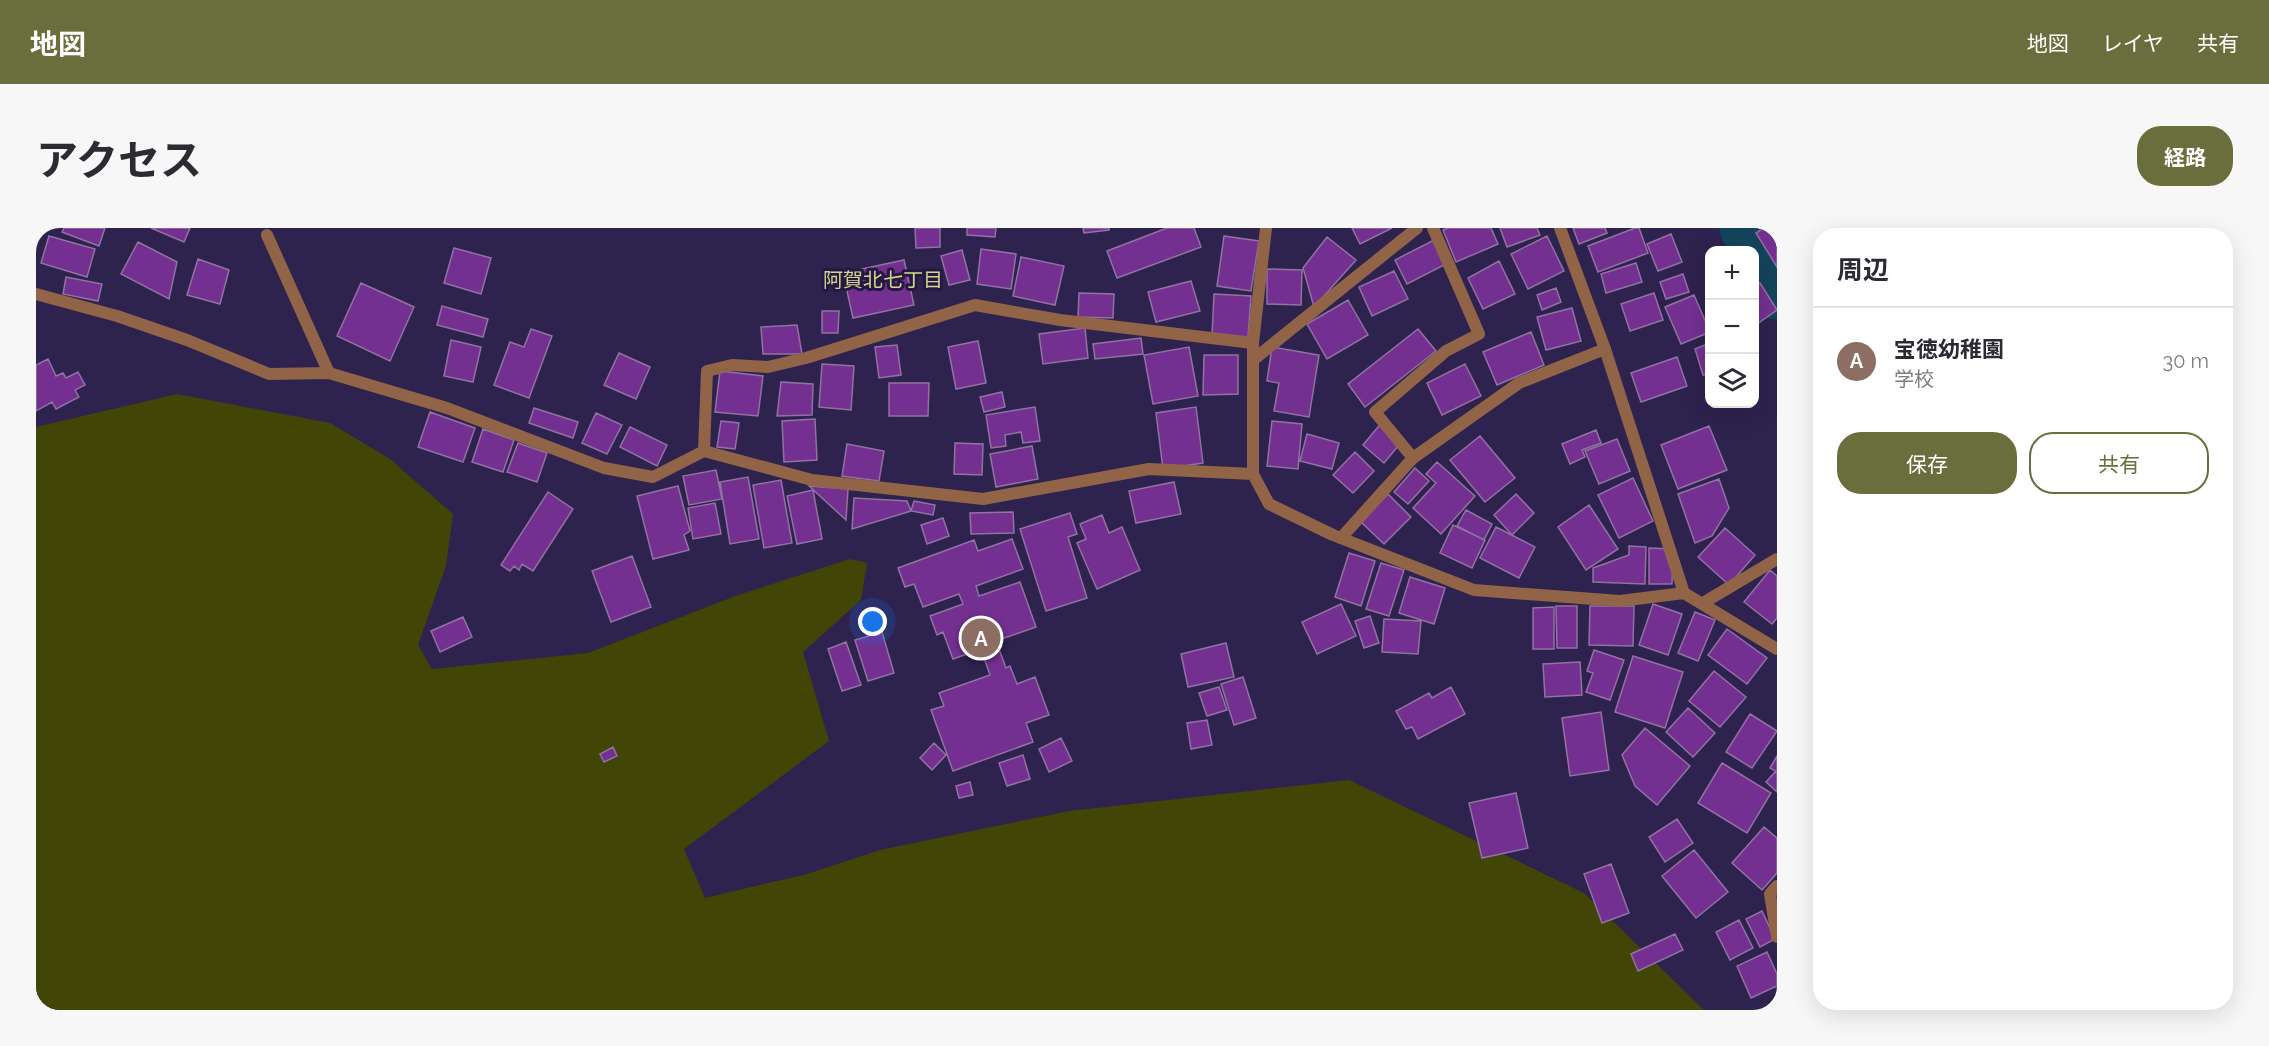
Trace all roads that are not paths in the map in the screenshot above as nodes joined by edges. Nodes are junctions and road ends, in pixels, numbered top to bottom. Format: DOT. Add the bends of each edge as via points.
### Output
graph roads {
  1 [pos="1266,228"];
  2 [pos="1417,228"];
  3 [pos="1433,228"];
  4 [pos="1560,228"];
  5 [pos="267,235"];
  6 [pos="36,294"];
  7 [pos="1253,342"];
  8 [pos="1605,349"];
  9 [pos="1253,360"];
  10 [pos="329,373"];
  11 [pos="704,452"];
  12 [pos="1413,458"];
  13 [pos="1253,474"];
  14 [pos="1341,538"];
  15 [pos="1777,559"];
  16 [pos="1684,593"];
  17 [pos="1703,603"];
  18 [pos="1777,649"];
  19 [pos="1777,886"];
  20 [pos="1777,937"];
  1 -- 7 [label="street"];
  2 -- 9 [label="street"];
  3 -- 12 [label="street" via="1479,334 1446,351 1375,412"];
  4 -- 8 [label="street"];
  5 -- 10 [label="street"];
  6 -- 10 [label="street" via="187,340 269,374"];
  7 -- 9 [label="street"];
  7 -- 11 [label="street" via="1060,320 975,305 806,358 768,367 732,365 707,371"];
  8 -- 12 [label="street" via="1519,383"];
  8 -- 16 [label="street"];
  9 -- 13 [label="street"];
  10 -- 11 [label="street" via="447,408 603,468 653,477"];
  11 -- 13 [label="street" via="812,480 982,499 1149,469"];
  12 -- 14 [label="street"];
  13 -- 14 [label="street" via="1269,504"];
  14 -- 16 [label="street" via="1474,590 1620,601"];
  15 -- 17 [label="street"];
  16 -- 17 [label="street"];
  17 -- 18 [label="street"];
  19 -- 20 [label="street" via="1770,894"];
}
